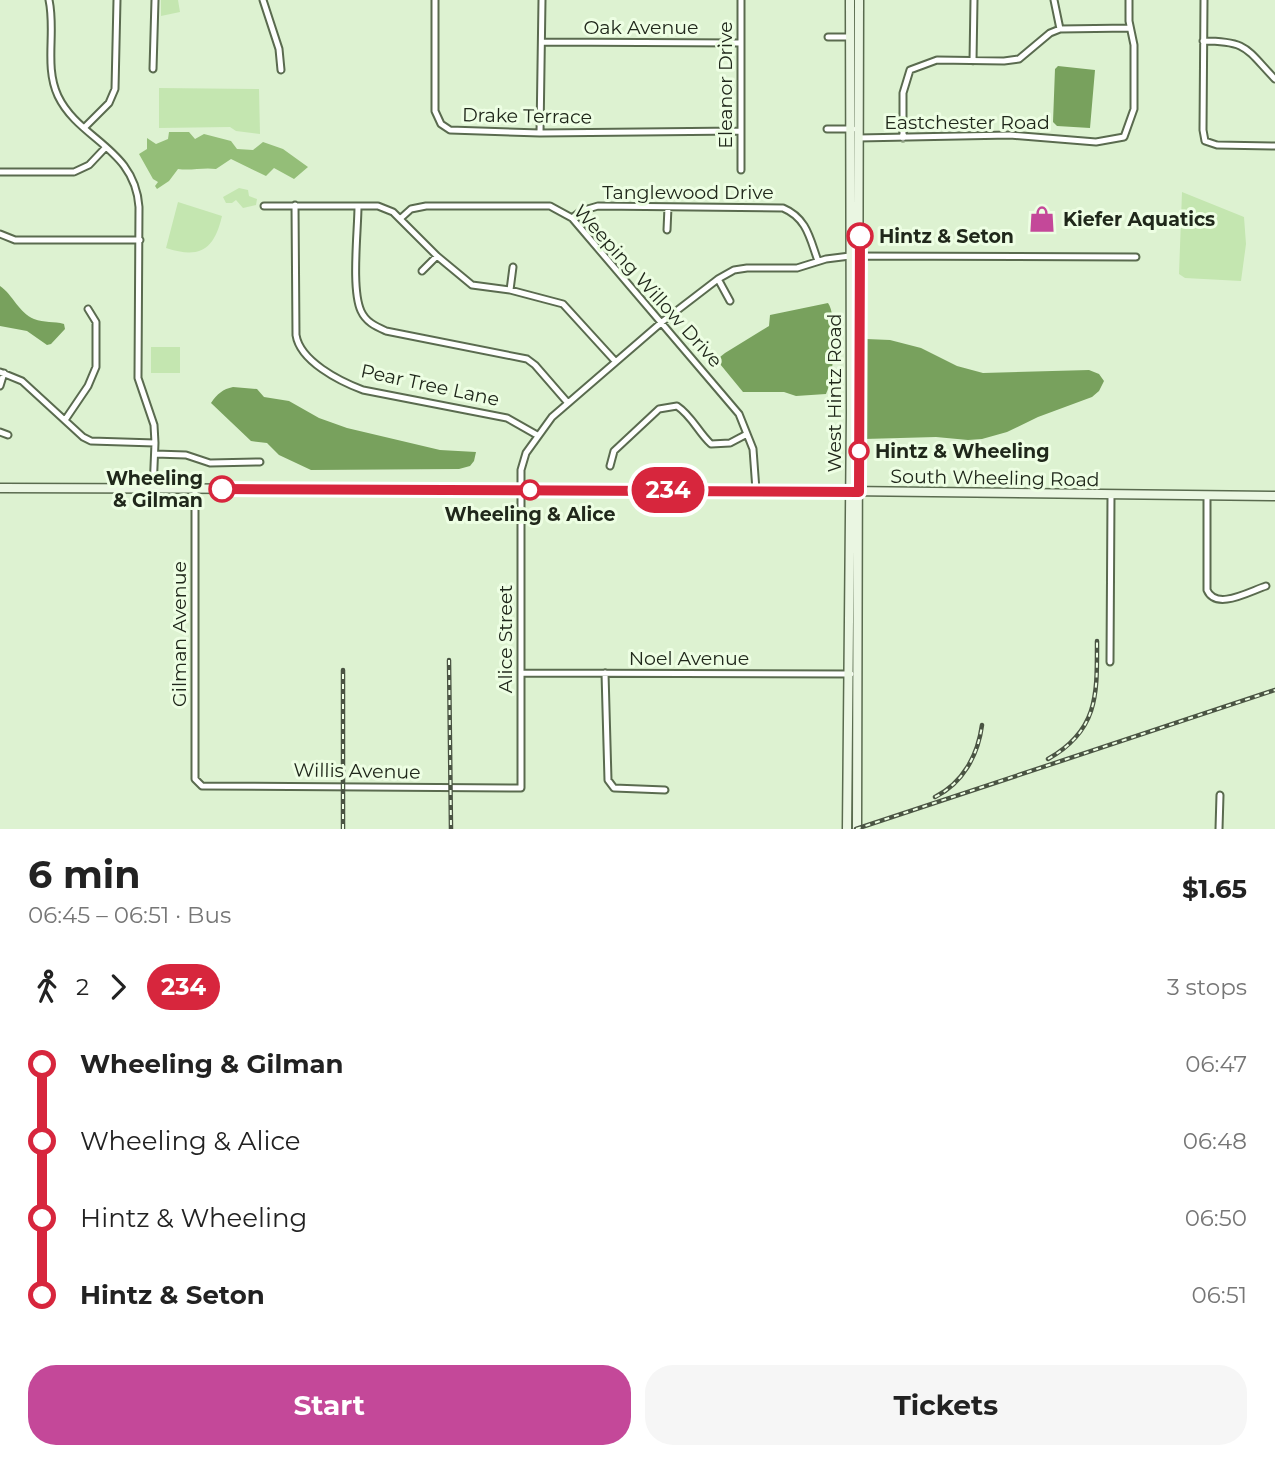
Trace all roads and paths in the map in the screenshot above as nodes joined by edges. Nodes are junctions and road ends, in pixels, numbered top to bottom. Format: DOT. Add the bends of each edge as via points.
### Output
graph roads {
  1 [pos="49,0"];
  2 [pos="117,0"];
  3 [pos="155,0"];
  4 [pos="263,0"];
  5 [pos="435,0"];
  6 [pos="542,0"];
  7 [pos="741,0"];
  8 [pos="850,0"];
  9 [pos="859,0"];
  10 [pos="974,0"];
  11 [pos="1054,0"];
  12 [pos="1129,0"];
  13 [pos="1203,0"];
  14 [pos="1130,28"];
  15 [pos="1060,29"];
  16 [pos="828,37"];
  17 [pos="850,37"];
  18 [pos="1203,41"];
  19 [pos="541,43"];
  20 [pos="741,43"];
  21 [pos="974,61"];
  22 [pos="153,69"];
  23 [pos="281,70"];
  24 [pos="1275,79"];
  25 [pos="85,127"];
  26 [pos="827,129"];
  27 [pos="740,131"];
  28 [pos="540,133"];
  29 [pos="850,133"];
  30 [pos="860,133"];
  31 [pos="903,138"];
  32 [pos="1275,146"];
  33 [pos="106,147"];
  34 [pos="740,170"];
  35 [pos="0,172"];
  36 [pos="295,205"];
  37 [pos="264,206"];
  38 [pos="358,206"];
  39 [pos="668,207"];
  40 [pos="401,218"];
  41 [pos="572,218"];
  42 [pos="667,230"];
  43 [pos="0,234"];
  44 [pos="139,240"];
  45 [pos="437,256"];
  46 [pos="855,256"];
  47 [pos="1136,257"];
  48 [pos="818,261"];
  49 [pos="513,267"];
  50 [pos="422,271"];
  51 [pos="718,279"];
  52 [pos="510,290"];
  53 [pos="730,301"];
  54 [pos="88,309"];
  55 [pos="662,322"];
  56 [pos="615,361"];
  57 [pos="2,372"];
  58 [pos="0,386"];
  59 [pos="568,402"];
  60 [pos="65,420"];
  61 [pos="0,432"];
  62 [pos="747,434"];
  63 [pos="8,435"];
  64 [pos="537,435"];
  65 [pos="156,443"];
  66 [pos="155,454"];
  67 [pos="260,462"];
  68 [pos="610,466"];
  69 [pos="0,488"];
  70 [pos="195,489"];
  71 [pos="153,490"];
  72 [pos="520,490"];
  73 [pos="756,490"];
  74 [pos="854,492"];
  75 [pos="1111,496"];
  76 [pos="1275,496"];
  77 [pos="1207,497"];
  78 [pos="1266,586"];
  79 [pos="1110,662"];
  80 [pos="521,673"];
  81 [pos="605,673"];
  82 [pos="853,674"];
  83 [pos="195,779"];
  84 [pos="521,788"];
  85 [pos="665,790"];
  86 [pos="1220,795"];
  87 [pos="847,829"];
  88 [pos="857,829"];
  89 [pos="1219,829"];
  1 -- 25 [label="street" via="54,85 64,106"];
  2 -- 25 [label="street" via="116,89"];
  3 -- 22 [label="street"];
  4 -- 23 [label="street"];
  5 -- 28 [label="street, Drake Terrace" via="435,111 441,124 459,132"];
  6 -- 19 [label="street"];
  7 -- 20 [label="street, Eleanor Drive"];
  8 -- 17 [label="main road, West Hintz Road"];
  9 -- 30 [label="main road, West Hintz Road"];
  10 -- 21 [label="street"];
  11 -- 15 [label="street"];
  12 -- 14 [label="street"];
  13 -- 18 [label="street"];
  14 -- 15 [label="street"];
  14 -- 31 [label="street, Eastchester Road" via="1134,109 1124,137 1096,142 1010,135"];
  15 -- 21 [label="street" via="1019,58"];
  16 -- 17 [label="street"];
  17 -- 29 [label="main road, West Hintz Road"];
  18 -- 24 [label="street" via="1231,41 1245,47"];
  18 -- 32 [label="street" via="1205,141"];
  19 -- 20 [label="street, Oak Avenue"];
  19 -- 28 [label="street"];
  20 -- 27 [label="street, Eleanor Drive"];
  21 -- 31 [label="street" via="937,60 910,70 903,93"];
  25 -- 33 [label="street"];
  26 -- 29 [label="street, Eastchester Road"];
  27 -- 28 [label="street, Drake Terrace"];
  27 -- 34 [label="street, Eleanor Drive"];
  29 -- 30 [label="street, Eastchester Road"];
  29 -- 46 [label="main road, West Hintz Road"];
  30 -- 31 [label="street, Eastchester Road"];
  30 -- 46 [label="main road, West Hintz Road"];
  33 -- 35 [label="street" via="89,165 74,172"];
  33 -- 44 [label="street" via="126,167 136,187"];
  36 -- 37 [label="street"];
  36 -- 38 [label="street"];
  36 -- 64 [label="street, Pear Tree Lane" via="296,335 306,357 363,390 507,418"];
  38 -- 40 [label="street" via="383,207"];
  38 -- 59 [label="street" via="357,292 367,320 386,331 527,359"];
  39 -- 41 [label="street, Tanglewood Drive" via="592,207"];
  39 -- 42 [label="street"];
  39 -- 48 [label="street, Tanglewood Drive" via="783,208 804,224"];
  40 -- 41 [label="street, Weeping Willow Drive" via="411,209 426,206 550,206"];
  40 -- 45 [label="street"];
  41 -- 55 [label="street, Weeping Willow Drive"];
  43 -- 44 [label="street" via="15,240"];
  44 -- 65 [label="street" via="138,379"];
  45 -- 50 [label="street"];
  45 -- 52 [label="street" via="472,285"];
  46 -- 47 [label="street, Alice Street"];
  46 -- 48 [label="street, Alice Street"];
  46 -- 74 [label="main road, West Hintz Road"];
  48 -- 51 [label="street, Alice Street" via="797,268 734,270"];
  49 -- 52 [label="street"];
  51 -- 53 [label="street"];
  51 -- 55 [label="street, Alice Street"];
  52 -- 56 [label="street" via="563,304"];
  54 -- 60 [label="street" via="96,322 96,367"];
  55 -- 56 [label="street, Alice Street"];
  55 -- 62 [label="street, Weeping Willow Drive" via="738,414"];
  56 -- 59 [label="street, Alice Street"];
  57 -- 58 [label="street"];
  57 -- 60 [label="street" via="22,381"];
  59 -- 64 [label="street, Alice Street"];
  60 -- 65 [label="street" via="91,441"];
  61 -- 63 [label="street"];
  62 -- 68 [label="street" via="730,443 710,444 677,406 659,409 614,451"];
  62 -- 73 [label="street, Weeping Willow Drive" via="753,449"];
  64 -- 72 [label="street, Alice Street" via="526,453"];
  65 -- 66 [label="street"];
  66 -- 67 [label="street" via="186,455 209,463"];
  66 -- 71 [label="street"];
  69 -- 71 [label="main road, South Wheeling Road"];
  70 -- 71 [label="main road, South Wheeling Road"];
  70 -- 72 [label="main road, South Wheeling Road"];
  70 -- 83 [label="street, Gilman Avenue"];
  72 -- 73 [label="main road, South Wheeling Road"];
  72 -- 80 [label="street, Alice Street"];
  73 -- 74 [label="main road, South Wheeling Road"];
  74 -- 75 [label="main road, South Wheeling Road"];
  74 -- 82 [label="main road, West Hintz Road"];
  75 -- 77 [label="main road, South Wheeling Road"];
  75 -- 79 [label="street"];
  76 -- 77 [label="main road, South Wheeling Road"];
  77 -- 78 [label="street" via="1209,595 1223,600"];
  80 -- 81 [label="street, Noel Avenue"];
  80 -- 84 [label="street, Alice Street"];
  81 -- 82 [label="street, Noel Avenue"];
  81 -- 85 [label="street" via="608,780 614,788 625,790"];
  82 -- 87 [label="main road, West Hintz Road"];
  82 -- 88 [label="main road, West Hintz Road"];
  83 -- 84 [label="street, Willis Avenue" via="202,786"];
  86 -- 89 [label="street"];
}
